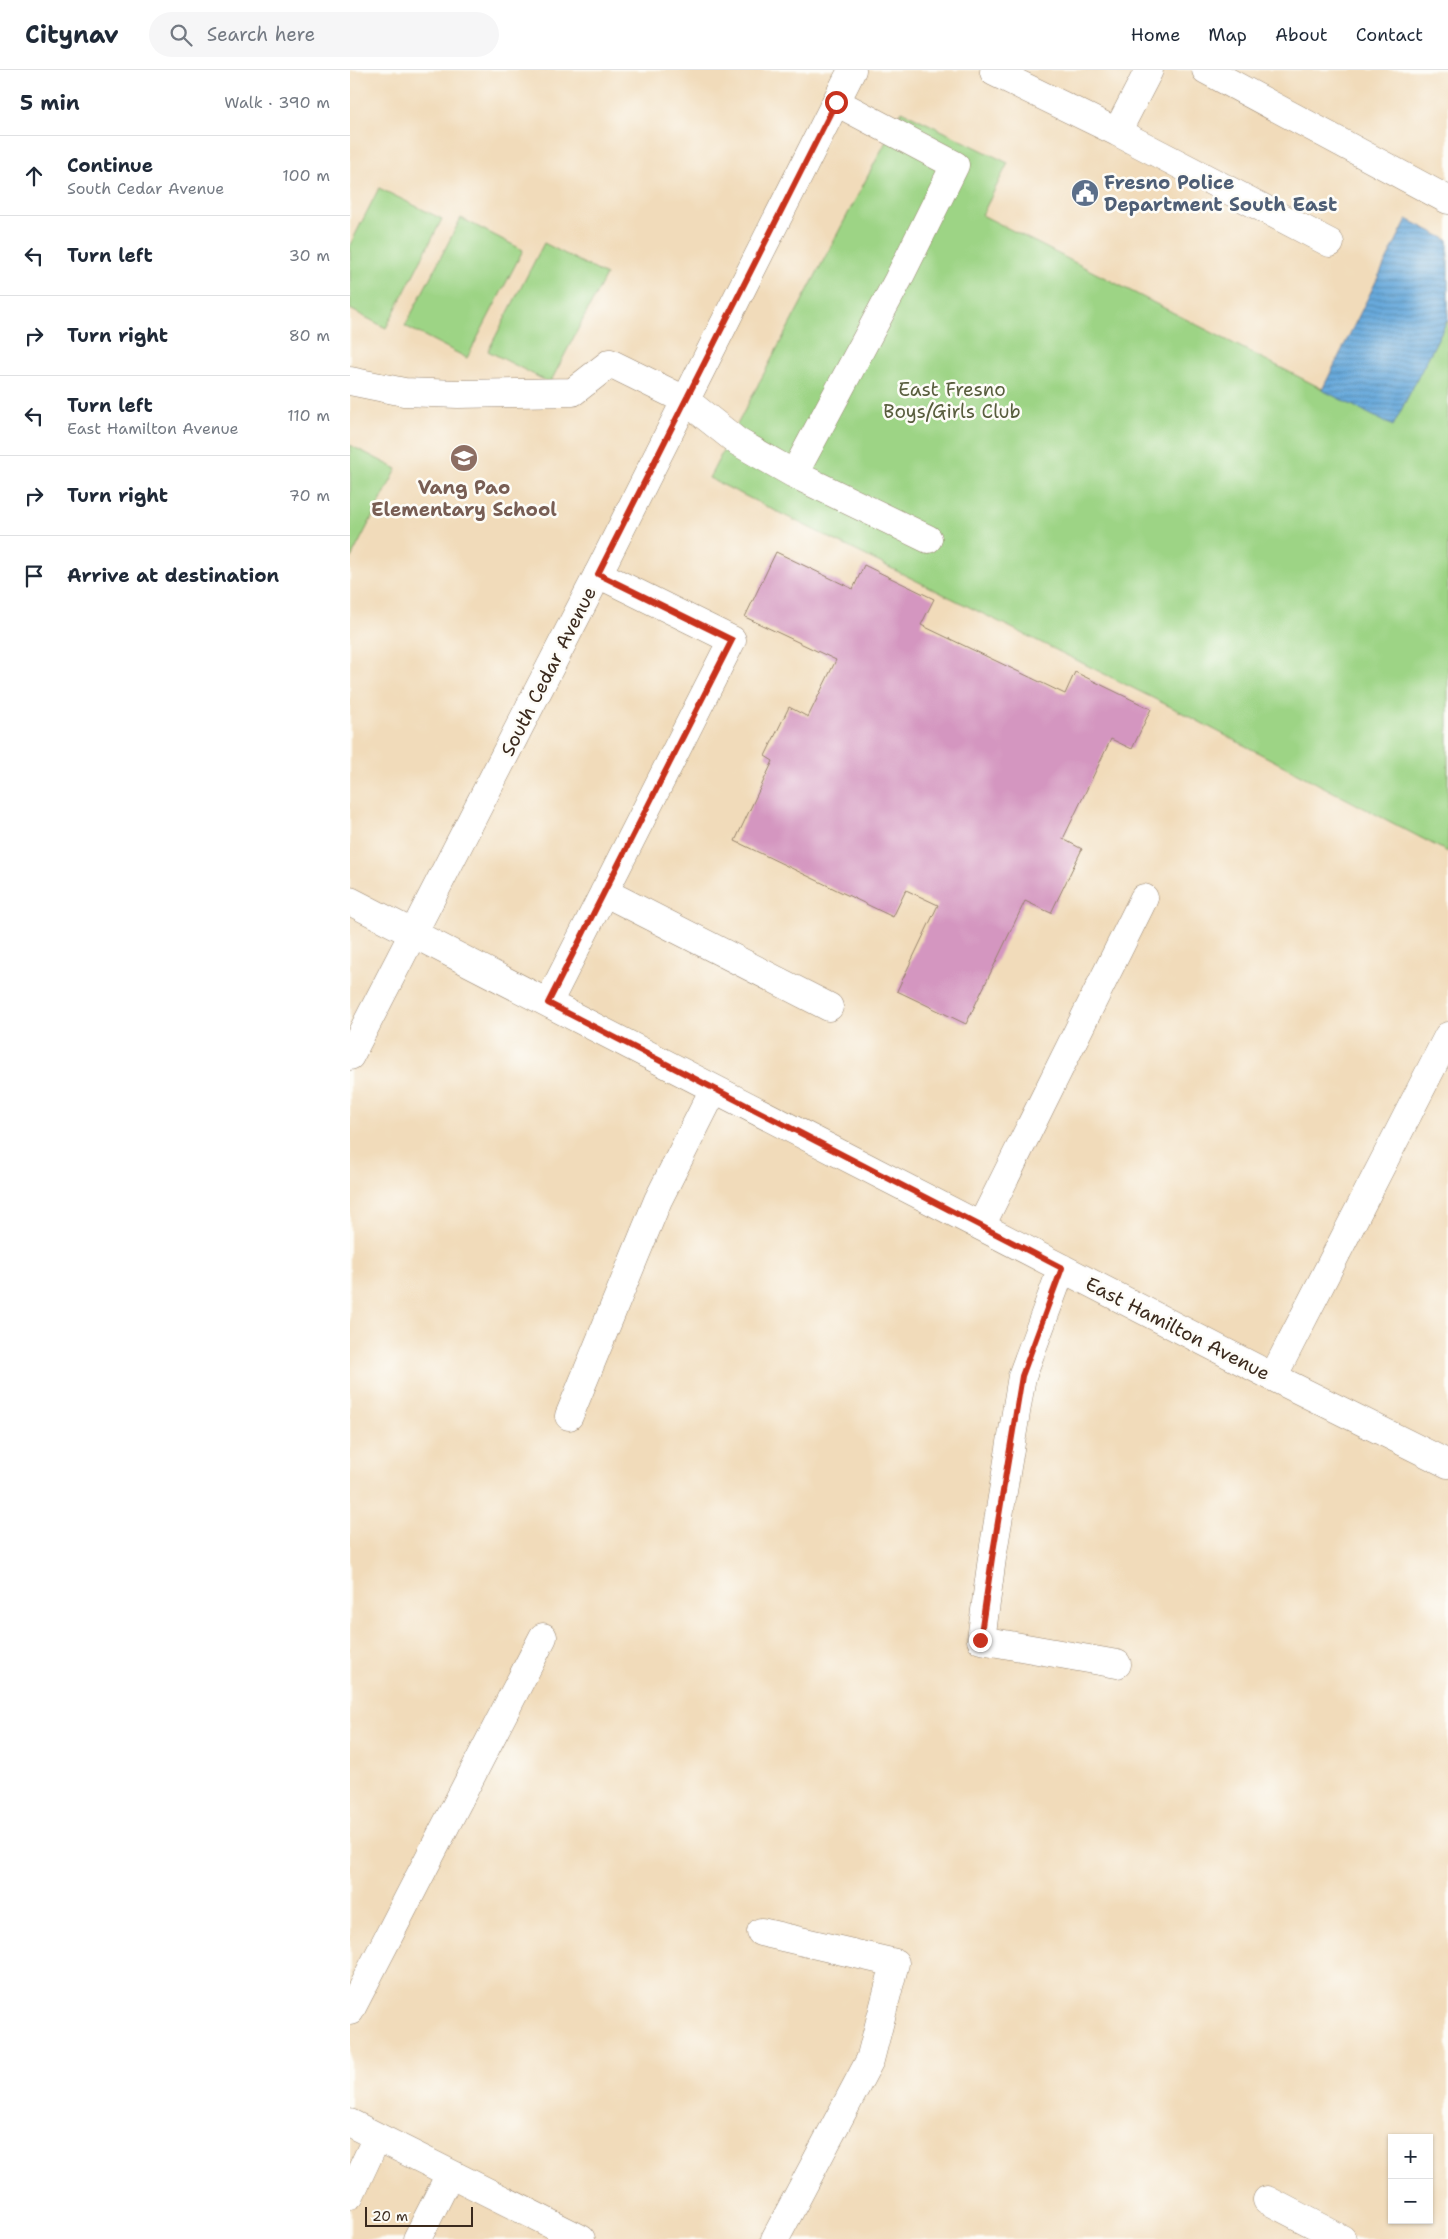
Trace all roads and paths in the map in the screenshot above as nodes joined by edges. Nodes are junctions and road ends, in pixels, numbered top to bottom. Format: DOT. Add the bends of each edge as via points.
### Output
graph roads {
  1 [pos="852,70"];
  2 [pos="1149,70"];
  3 [pos="1206,70"];
  4 [pos="994,72"];
  5 [pos="836,102"];
  6 [pos="1117,132"];
  7 [pos="1448,200"];
  8 [pos="1330,243"];
  9 [pos="350,380"];
  10 [pos="685,400"];
  11 [pos="794,474"];
  12 [pos="928,539"];
  13 [pos="598,574"];
  14 [pos="604,892"];
  15 [pos="1144,898"];
  16 [pos="350,901"];
  17 [pos="412,933"];
  18 [pos="548,1003"];
  19 [pos="829,1007"];
  20 [pos="1448,1036"];
  21 [pos="350,1056"];
  22 [pos="714,1089"];
  23 [pos="981,1226"];
  24 [pos="1062,1268"];
  25 [pos="1273,1377"];
  26 [pos="569,1416"];
  27 [pos="1448,1464"];
  28 [pos="543,1637"];
  29 [pos="1117,1664"];
  30 [pos="760,1932"];
  31 [pos="350,2012"];
  32 [pos="350,2123"];
  33 [pos="378,2137"];
  34 [pos="450,2174"];
  35 [pos="350,2195"];
  36 [pos="1267,2200"];
  37 [pos="417,2239"];
  38 [pos="581,2239"];
  39 [pos="775,2239"];
  40 [pos="1342,2239"];
  1 -- 5 [label="street, South Cedar Avenue"];
  2 -- 6 [label="street"];
  3 -- 7 [label="street"];
  4 -- 6 [label="street"];
  5 -- 10 [label="street, South Cedar Avenue"];
  5 -- 11 [label="street" via="955,165 898,280"];
  6 -- 8 [label="street"];
  9 -- 10 [label="street" via="404,392 573,392 610,363"];
  10 -- 11 [label="street" via="738,442"];
  10 -- 13 [label="street, South Cedar Avenue"];
  11 -- 12 [label="street"];
  13 -- 14 [label="street" via="732,640"];
  13 -- 17 [label="street, South Cedar Avenue"];
  14 -- 18 [label="street"];
  14 -- 19 [label="street"];
  15 -- 23 [label="street"];
  16 -- 17 [label="street, East Hamilton Avenue"];
  17 -- 18 [label="street, East Hamilton Avenue"];
  17 -- 21 [label="street, South Cedar Avenue"];
  18 -- 22 [label="street, East Hamilton Avenue"];
  20 -- 25 [label="street"];
  22 -- 23 [label="street, East Hamilton Avenue"];
  22 -- 26 [label="street" via="658,1200"];
  23 -- 24 [label="street, East Hamilton Avenue"];
  24 -- 25 [label="street, East Hamilton Avenue"];
  24 -- 29 [label="street" via="1022,1376 980,1640"];
  25 -- 27 [label="street, East Hamilton Avenue"];
  28 -- 31 [label="street"];
  30 -- 39 [label="street" via="895,1963 870,2060"];
  32 -- 33 [label="street"];
  33 -- 34 [label="street"];
  33 -- 35 [label="street"];
  34 -- 37 [label="street"];
  34 -- 38 [label="street"];
  36 -- 40 [label="street"];
}
